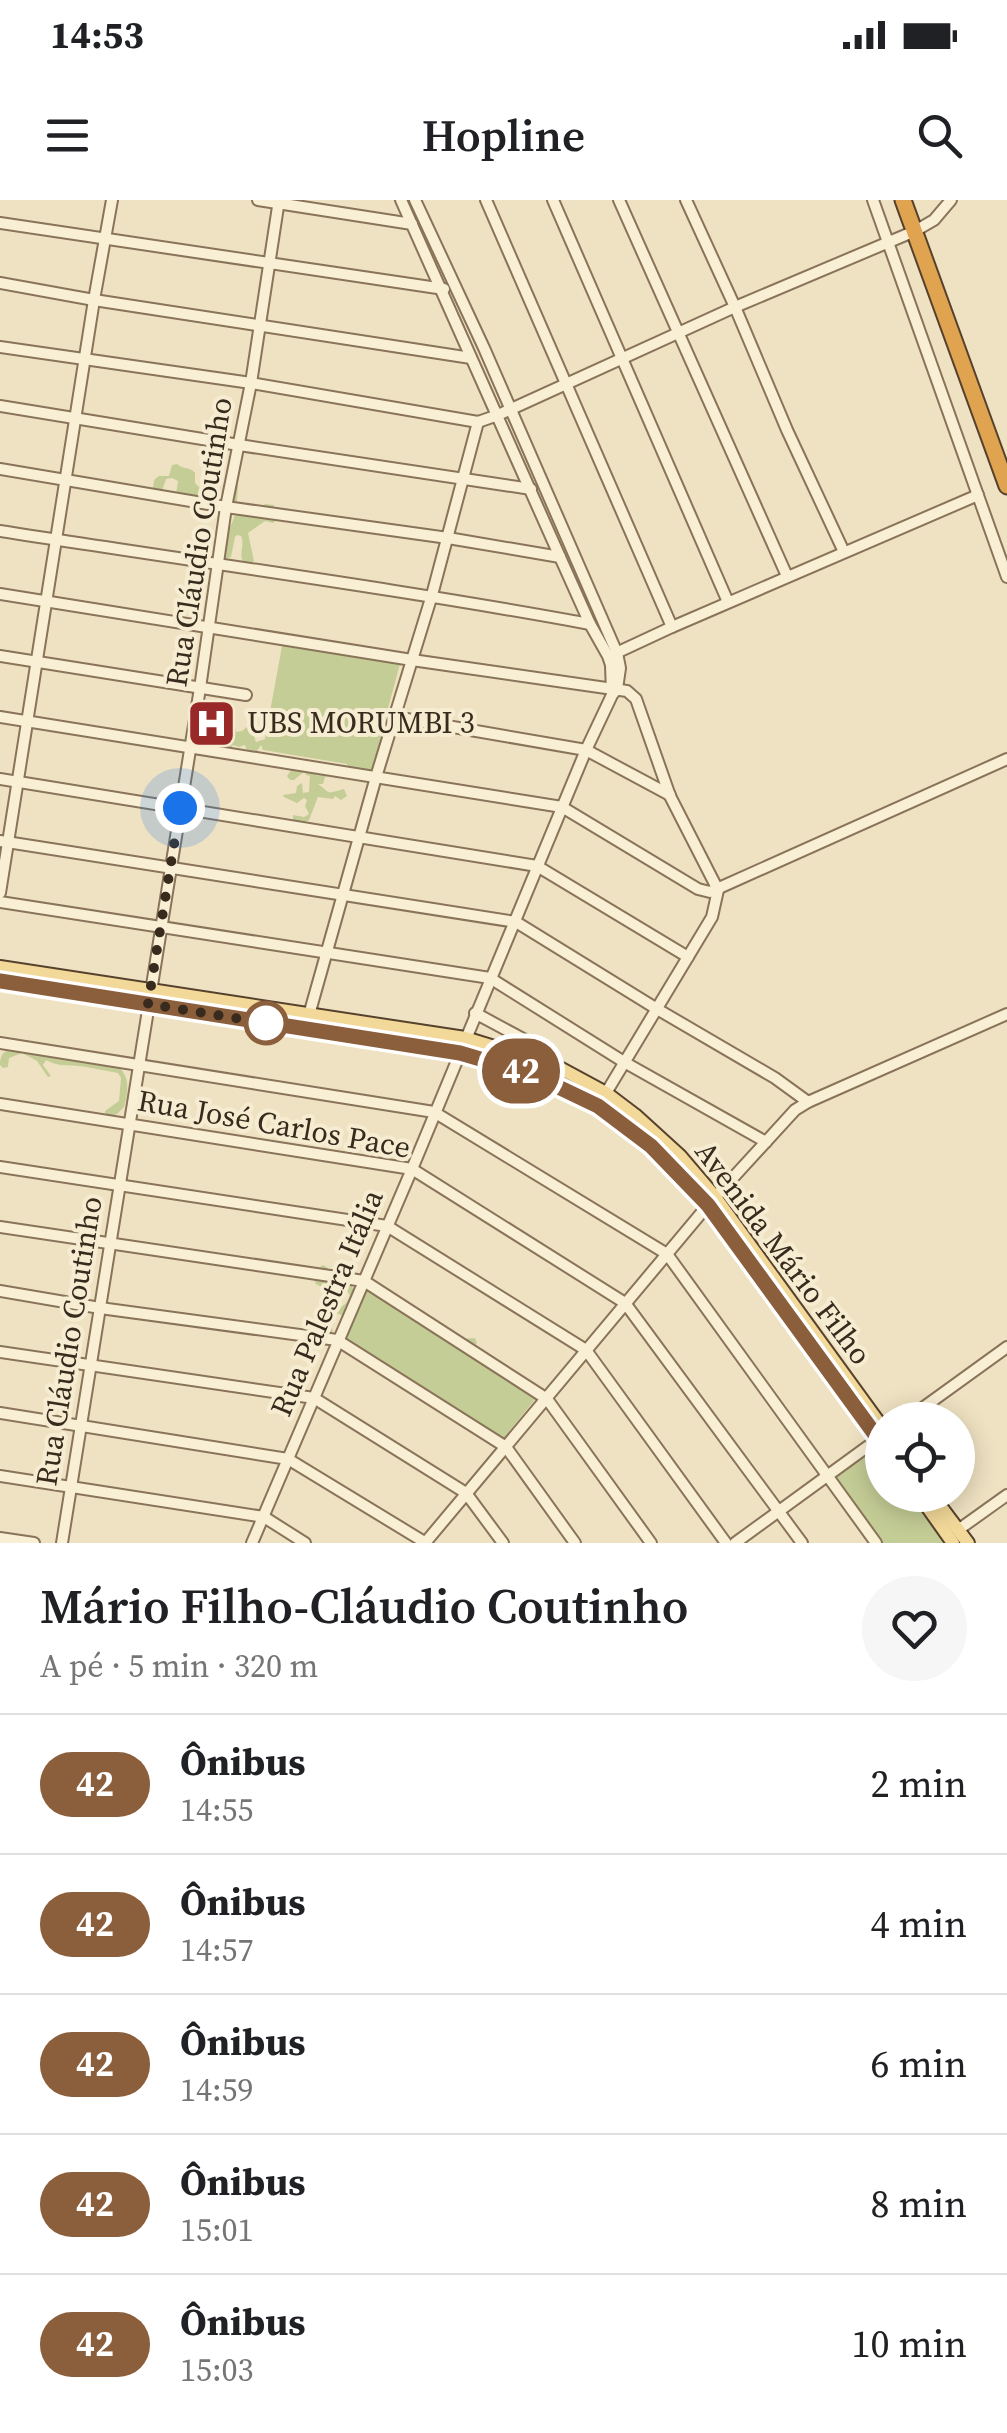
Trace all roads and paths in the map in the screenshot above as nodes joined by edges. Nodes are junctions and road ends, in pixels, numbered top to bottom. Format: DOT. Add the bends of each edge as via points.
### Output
graph roads {
  1 [pos="112,200"];
  2 [pos="258,200"];
  3 [pos="401,200"];
  4 [pos="415,200"];
  5 [pos="486,200"];
  6 [pos="553,200"];
  7 [pos="619,200"];
  8 [pos="686,200"];
  9 [pos="873,200"];
  10 [pos="904,200"];
  11 [pos="950,200"];
  12 [pos="278,202"];
  13 [pos="0,223"];
  14 [pos="412,224"];
  15 [pos="915,231"];
  16 [pos="107,239"];
  17 [pos="888,242"];
  18 [pos="270,265"];
  19 [pos="0,284"];
  20 [pos="441,289"];
  21 [pos="455,290"];
  22 [pos="94,300"];
  23 [pos="735,307"];
  24 [pos="258,326"];
  25 [pos="680,334"];
  26 [pos="0,347"];
  27 [pos="471,358"];
  28 [pos="84,360"];
  29 [pos="622,360"];
  30 [pos="251,383"];
  31 [pos="566,385"];
  32 [pos="0,406"];
  33 [pos="503,412"];
  34 [pos="76,418"];
  35 [pos="478,422"];
  36 [pos="239,445"];
  37 [pos="0,469"];
  38 [pos="66,479"];
  39 [pos="464,479"];
  40 [pos="1007,486"];
  41 [pos="530,488"];
  42 [pos="978,494"];
  43 [pos="226,507"];
  44 [pos="0,531"];
  45 [pos="448,538"];
  46 [pos="56,540"];
  47 [pos="844,552"];
  48 [pos="560,557"];
  49 [pos="217,565"];
  50 [pos="787,576"];
  51 [pos="1007,577"];
  52 [pos="0,594"];
  53 [pos="432,595"];
  54 [pos="46,602"];
  55 [pos="728,602"];
  56 [pos="590,624"];
  57 [pos="207,627"];
  58 [pos="672,627"];
  59 [pos="612,655"];
  60 [pos="0,656"];
  61 [pos="412,660"];
  62 [pos="37,662"];
  63 [pos="200,688"];
  64 [pos="614,691"];
  65 [pos="246,695"];
  66 [pos="0,718"];
  67 [pos="395,718"];
  68 [pos="27,722"];
  69 [pos="190,746"];
  70 [pos="586,750"];
  71 [pos="1007,759"];
  72 [pos="376,777"];
  73 [pos="0,780"];
  74 [pos="18,782"];
  75 [pos="670,796"];
  76 [pos="562,807"];
  77 [pos="180,808"];
  78 [pos="359,837"];
  79 [pos="4,842"];
  80 [pos="538,866"];
  81 [pos="171,868"];
  82 [pos="718,890"];
  83 [pos="0,893"];
  84 [pos="342,895"];
  85 [pos="0,902"];
  86 [pos="516,922"];
  87 [pos="161,928"];
  88 [pos="326,954"];
  89 [pos="688,957"];
  90 [pos="0,967"];
  91 [pos="490,978"];
  92 [pos="0,981"];
  93 [pos="149,997"];
  94 [pos="657,1009"];
  95 [pos="476,1013"];
  96 [pos="1007,1014"];
  97 [pos="309,1015"];
  98 [pos="465,1038"];
  99 [pos="0,1043"];
  100 [pos="460,1053"];
  101 [pos="624,1062"];
  102 [pos="138,1065"];
  103 [pos="556,1066"];
  104 [pos="606,1093"];
  105 [pos="808,1102"];
  106 [pos="0,1104"];
  107 [pos="434,1112"];
  108 [pos="128,1124"];
  109 [pos="766,1142"];
  110 [pos="0,1167"];
  111 [pos="412,1169"];
  112 [pos="119,1185"];
  113 [pos="711,1201"];
  114 [pos="0,1226"];
  115 [pos="387,1226"];
  116 [pos="110,1244"];
  117 [pos="666,1254"];
  118 [pos="364,1281"];
  119 [pos="0,1291"];
  120 [pos="625,1303"];
  121 [pos="100,1308"];
  122 [pos="337,1340"];
  123 [pos="1007,1348"];
  124 [pos="586,1350"];
  125 [pos="0,1352"];
  126 [pos="90,1365"];
  127 [pos="314,1398"];
  128 [pos="547,1399"];
  129 [pos="931,1402"];
  130 [pos="865,1413"];
  131 [pos="0,1414"];
  132 [pos="81,1426"];
  133 [pos="506,1447"];
  134 [pos="865,1448"];
  135 [pos="288,1459"];
  136 [pos="0,1476"];
  137 [pos="827,1476"];
  138 [pos="71,1487"];
  139 [pos="466,1493"];
  140 [pos="1007,1494"];
  141 [pos="778,1511"];
  142 [pos="934,1512"];
  143 [pos="942,1512"];
  144 [pos="264,1517"];
  145 [pos="956,1536"];
  146 [pos="0,1538"];
  147 [pos="34,1543"];
  148 [pos="62,1543"];
  149 [pos="252,1543"];
  150 [pos="305,1543"];
  151 [pos="426,1543"];
  152 [pos="502,1543"];
  153 [pos="575,1543"];
  154 [pos="651,1543"];
  155 [pos="726,1543"];
  156 [pos="734,1543"];
  157 [pos="802,1543"];
  158 [pos="876,1543"];
  159 [pos="968,1543"];
  1 -- 16 [label="street"];
  2 -- 12 [label="street"];
  3 -- 14 [label="street"];
  4 -- 21 [label="street"];
  5 -- 31 [label="street"];
  6 -- 29 [label="street"];
  7 -- 25 [label="street"];
  8 -- 23 [label="street"];
  9 -- 17 [label="street"];
  10 -- 15 [label="highway"];
  11 -- 15 [label="street"];
  12 -- 14 [label="street"];
  12 -- 18 [label="street, Rua Cláudio Coutinho"];
  13 -- 16 [label="street"];
  14 -- 20 [label="street"];
  15 -- 17 [label="street"];
  15 -- 40 [label="highway"];
  16 -- 18 [label="street"];
  16 -- 22 [label="street"];
  17 -- 23 [label="street"];
  17 -- 42 [label="street"];
  18 -- 20 [label="street"];
  18 -- 24 [label="street, Rua Cláudio Coutinho"];
  19 -- 22 [label="street"];
  20 -- 21 [label="street"];
  20 -- 27 [label="street"];
  21 -- 33 [label="street" via="484,348"];
  22 -- 24 [label="street"];
  22 -- 28 [label="street"];
  23 -- 25 [label="street"];
  23 -- 47 [label="street"];
  24 -- 27 [label="street"];
  24 -- 30 [label="street, Rua Cláudio Coutinho"];
  25 -- 29 [label="street"];
  25 -- 50 [label="street"];
  26 -- 28 [label="street"];
  27 -- 33 [label="street"];
  28 -- 30 [label="street"];
  28 -- 34 [label="street"];
  29 -- 31 [label="street"];
  29 -- 55 [label="street"];
  30 -- 35 [label="street"];
  30 -- 36 [label="street, Rua Cláudio Coutinho"];
  31 -- 33 [label="street"];
  31 -- 58 [label="street"];
  32 -- 34 [label="street"];
  33 -- 35 [label="street"];
  33 -- 41 [label="street"];
  33 -- 59 [label="street"];
  34 -- 36 [label="street"];
  34 -- 38 [label="street"];
  35 -- 39 [label="street"];
  36 -- 39 [label="street"];
  36 -- 43 [label="street, Rua Cláudio Coutinho"];
  37 -- 38 [label="street"];
  38 -- 43 [label="street"];
  38 -- 46 [label="street"];
  39 -- 41 [label="street"];
  39 -- 45 [label="street"];
  41 -- 48 [label="street"];
  42 -- 47 [label="street"];
  42 -- 51 [label="street"];
  43 -- 45 [label="street"];
  43 -- 49 [label="street, Rua Cláudio Coutinho"];
  44 -- 46 [label="street"];
  45 -- 48 [label="street"];
  45 -- 53 [label="street"];
  46 -- 49 [label="street"];
  46 -- 54 [label="street"];
  47 -- 50 [label="street"];
  48 -- 56 [label="street"];
  49 -- 53 [label="street"];
  49 -- 57 [label="street, Rua Cláudio Coutinho"];
  50 -- 55 [label="street"];
  52 -- 54 [label="street"];
  53 -- 56 [label="street"];
  53 -- 61 [label="street"];
  54 -- 57 [label="street"];
  54 -- 62 [label="street"];
  55 -- 58 [label="street"];
  56 -- 59 [label="street"];
  57 -- 61 [label="street"];
  57 -- 63 [label="street, Rua Cláudio Coutinho"];
  58 -- 59 [label="street"];
  59 -- 64 [label="street"];
  60 -- 62 [label="street"];
  61 -- 64 [label="street"];
  61 -- 67 [label="street"];
  62 -- 63 [label="street"];
  62 -- 68 [label="street"];
  63 -- 65 [label="street"];
  63 -- 69 [label="street, Rua Cláudio Coutinho"];
  64 -- 70 [label="street, Rua Palestra Itália"];
  64 -- 75 [label="street" via="636,699"];
  66 -- 68 [label="street"];
  67 -- 70 [label="street"];
  67 -- 72 [label="street"];
  68 -- 69 [label="street"];
  68 -- 74 [label="street"];
  69 -- 72 [label="street"];
  69 -- 77 [label="street, Rua Cláudio Coutinho"];
  70 -- 75 [label="street"];
  70 -- 76 [label="street, Rua Palestra Itália"];
  71 -- 82 [label="street"];
  72 -- 76 [label="street"];
  72 -- 78 [label="street"];
  73 -- 74 [label="street"];
  74 -- 77 [label="street"];
  74 -- 79 [label="street"];
  75 -- 82 [label="street"];
  76 -- 80 [label="street, Rua Palestra Itália"];
  76 -- 82 [label="street" via="698,889"];
  77 -- 78 [label="street"];
  77 -- 81 [label="street, Rua Cláudio Coutinho"];
  78 -- 80 [label="street"];
  78 -- 84 [label="street"];
  79 -- 81 [label="street"];
  79 -- 83 [label="street"];
  80 -- 86 [label="street, Rua Palestra Itália"];
  80 -- 89 [label="street"];
  81 -- 84 [label="street"];
  81 -- 87 [label="street, Rua Cláudio Coutinho"];
  82 -- 89 [label="street" via="712,917"];
  84 -- 86 [label="street"];
  84 -- 88 [label="street"];
  85 -- 87 [label="street"];
  86 -- 91 [label="street, Rua Palestra Itália"];
  86 -- 94 [label="street"];
  87 -- 88 [label="street"];
  87 -- 93 [label="street, Rua Cláudio Coutinho"];
  88 -- 91 [label="street"];
  88 -- 97 [label="street"];
  89 -- 94 [label="street"];
  90 -- 93 [label="main road, Avenida Mário Filho"];
  91 -- 95 [label="street, Rua Palestra Itália"];
  91 -- 101 [label="street"];
  92 -- 93 [label="main road, Avenida Mário Filho"];
  93 -- 97 [label="main road, Avenida Mário Filho"];
  93 -- 100 [label="main road, Avenida Mário Filho"];
  93 -- 102 [label="street, Rua Cláudio Coutinho"];
  94 -- 101 [label="street"];
  94 -- 105 [label="street"];
  95 -- 98 [label="street, Rua Palestra Itália"];
  95 -- 103 [label="street"];
  96 -- 105 [label="street"];
  97 -- 98 [label="main road, Avenida Mário Filho"];
  98 -- 100 [label="street, Rua Palestra Itália"];
  98 -- 103 [label="main road, Avenida Mário Filho"];
  99 -- 102 [label="street"];
  100 -- 107 [label="street, Rua Palestra Itália"];
  100 -- 113 [label="main road, Avenida Mário Filho" via="531,1074 598,1106"];
  101 -- 104 [label="street"];
  101 -- 109 [label="street"];
  102 -- 107 [label="street"];
  102 -- 108 [label="street, Rua Cláudio Coutinho"];
  103 -- 104 [label="main road, Avenida Mário Filho"];
  104 -- 113 [label="main road, Avenida Mário Filho" via="680,1156"];
  105 -- 109 [label="street"];
  106 -- 108 [label="street, Rua José Carlos Pace"];
  107 -- 111 [label="street, Rua Palestra Itália"];
  107 -- 117 [label="street"];
  108 -- 111 [label="street, Rua José Carlos Pace"];
  108 -- 112 [label="street, Rua Cláudio Coutinho"];
  109 -- 113 [label="street"];
  110 -- 112 [label="street"];
  111 -- 115 [label="street, Rua Palestra Itália"];
  111 -- 120 [label="street, Rua José Carlos Pace"];
  112 -- 115 [label="street"];
  112 -- 116 [label="street, Rua Cláudio Coutinho"];
  113 -- 117 [label="street"];
  113 -- 130 [label="main road, Avenida Mário Filho"];
  114 -- 116 [label="street"];
  115 -- 118 [label="street, Rua Palestra Itália"];
  115 -- 124 [label="street"];
  116 -- 118 [label="street"];
  116 -- 121 [label="street, Rua Cláudio Coutinho"];
  117 -- 120 [label="street"];
  117 -- 137 [label="street"];
  118 -- 122 [label="street, Rua Palestra Itália"];
  118 -- 128 [label="street"];
  119 -- 121 [label="street"];
  120 -- 124 [label="street"];
  120 -- 141 [label="street, Rua José Carlos Pace"];
  121 -- 122 [label="street"];
  121 -- 126 [label="street, Rua Cláudio Coutinho"];
  122 -- 127 [label="street, Rua Palestra Itália"];
  122 -- 133 [label="street"];
  123 -- 129 [label="street"];
  124 -- 128 [label="street"];
  124 -- 155 [label="street"];
  125 -- 126 [label="street"];
  126 -- 127 [label="street"];
  126 -- 132 [label="street, Rua Cláudio Coutinho"];
  127 -- 135 [label="street, Rua Palestra Itália"];
  127 -- 139 [label="street"];
  128 -- 133 [label="street"];
  128 -- 154 [label="street"];
  131 -- 132 [label="street"];
  132 -- 135 [label="street"];
  132 -- 138 [label="street, Rua Cláudio Coutinho"];
  133 -- 139 [label="street"];
  133 -- 153 [label="street"];
  134 -- 137 [label="street"];
  135 -- 144 [label="street, Rua Palestra Itália"];
  135 -- 151 [label="street"];
  136 -- 138 [label="street"];
  137 -- 141 [label="street"];
  137 -- 158 [label="street"];
  138 -- 144 [label="street"];
  138 -- 148 [label="street, Rua Cláudio Coutinho"];
  139 -- 151 [label="street"];
  139 -- 152 [label="street"];
  140 -- 145 [label="street"];
  141 -- 156 [label="street"];
  141 -- 157 [label="street, Rua José Carlos Pace"];
  142 -- 145 [label="main road"];
  143 -- 145 [label="main road"];
  144 -- 149 [label="street, Rua Palestra Itália"];
  144 -- 150 [label="street"];
  145 -- 159 [label="main road"];
  146 -- 147 [label="street"];
}
